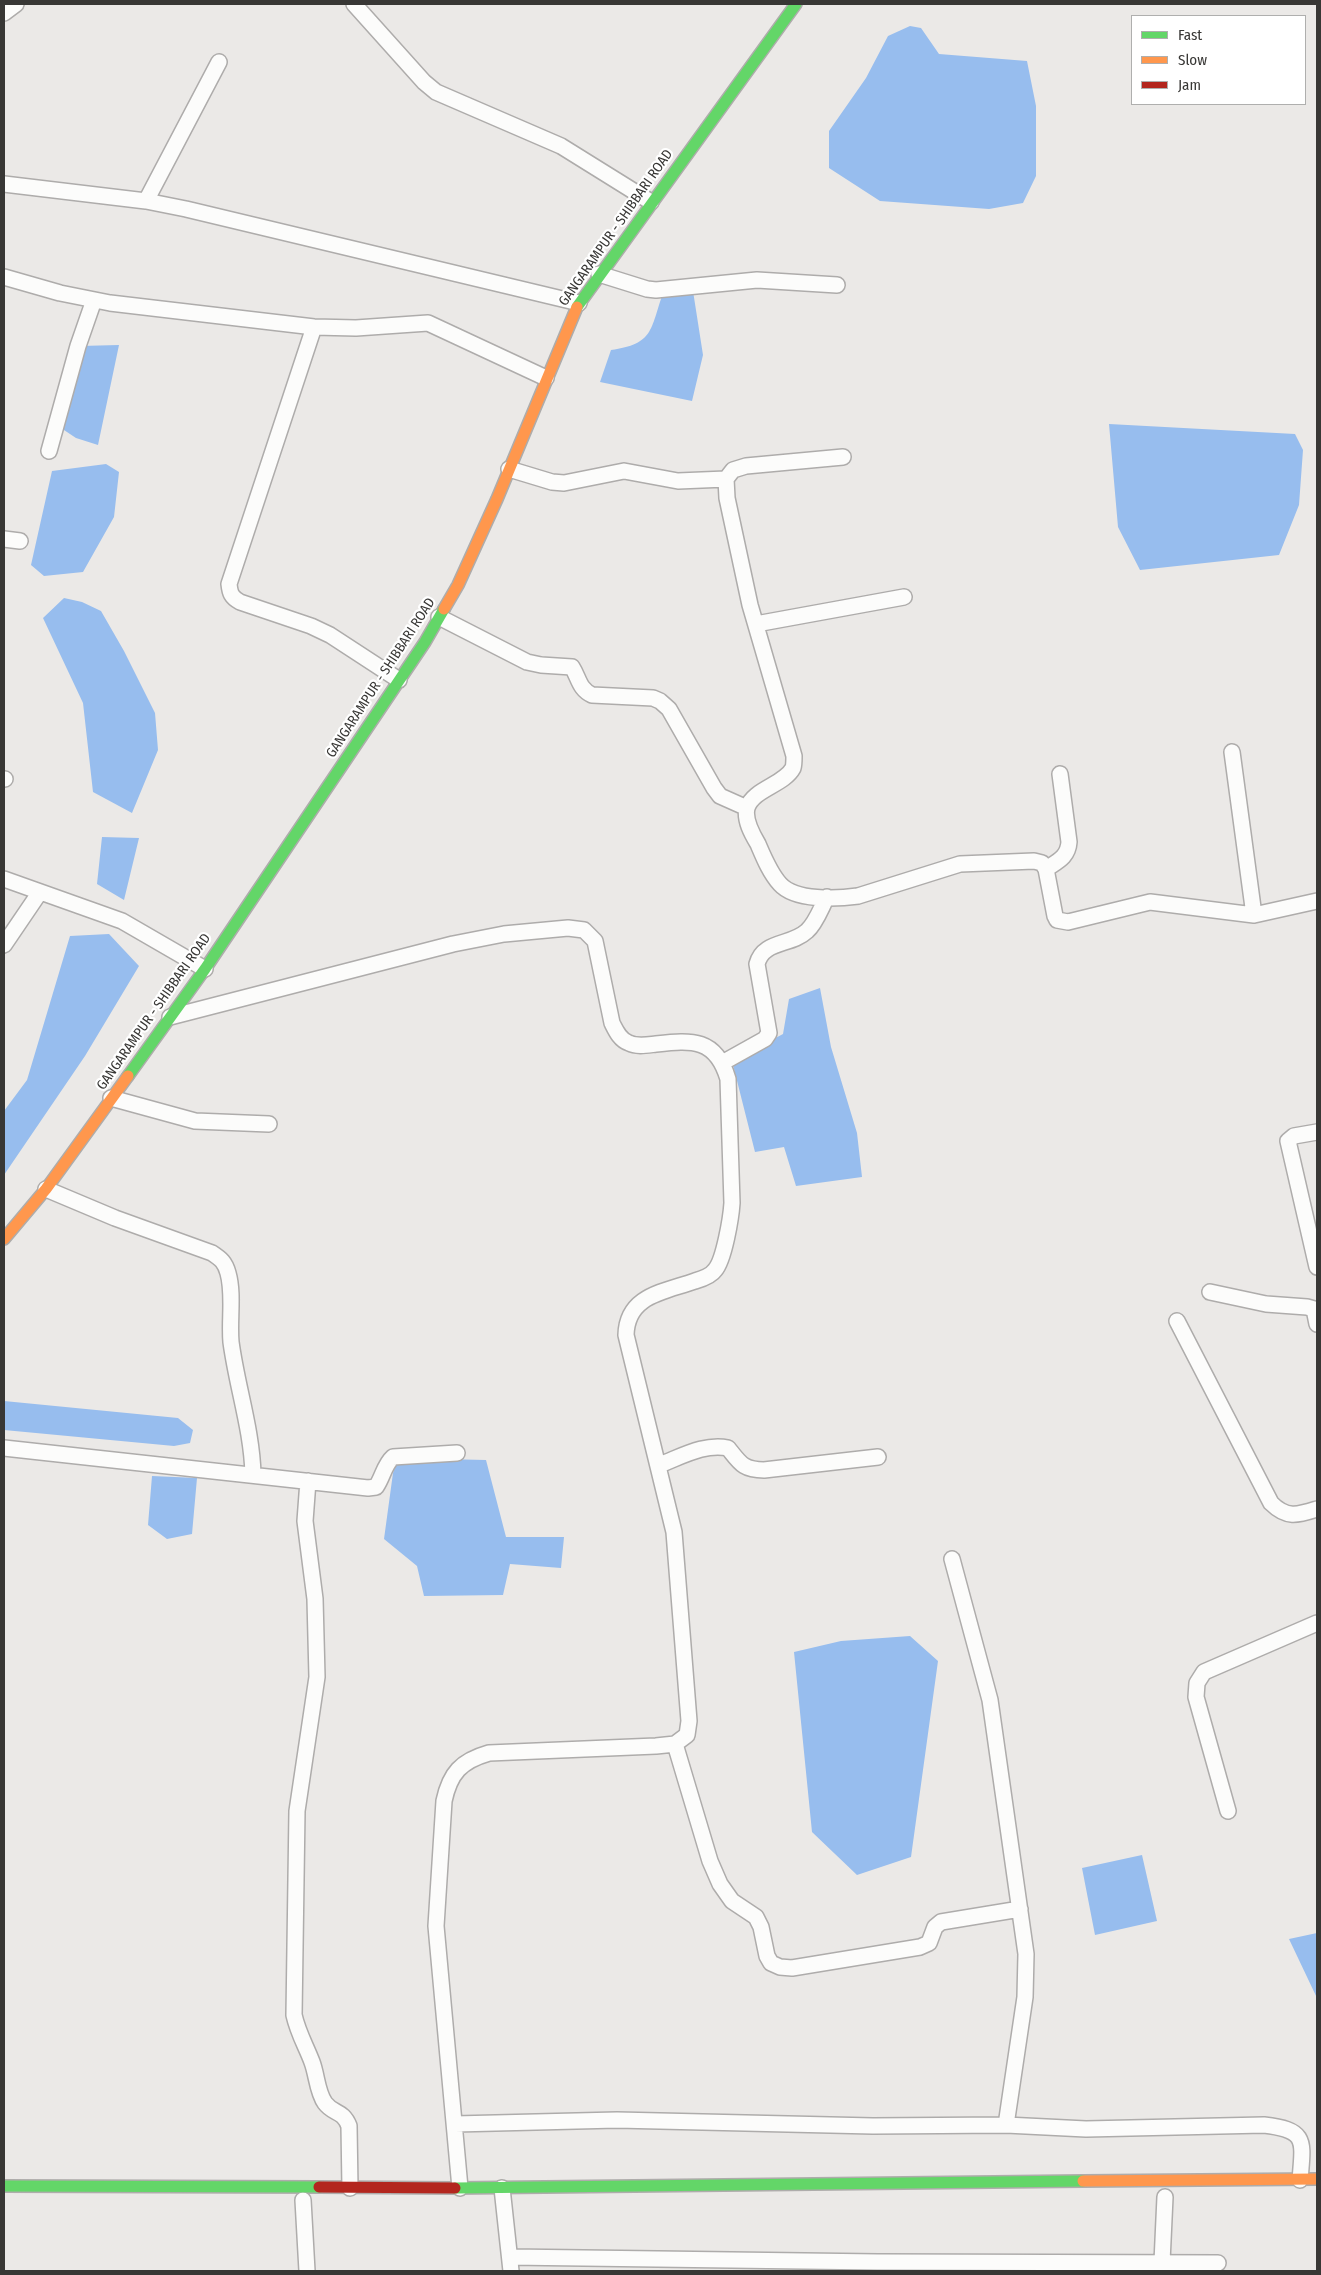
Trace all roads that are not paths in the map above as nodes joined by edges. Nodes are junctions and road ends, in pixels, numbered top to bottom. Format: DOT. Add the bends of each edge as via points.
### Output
graph roads {
  1 [pos="16,4"];
  2 [pos="354,4"];
  3 [pos="796,4"];
  4 [pos="4,13"];
  5 [pos="219,62"];
  6 [pos="4,184"];
  7 [pos="146,201"];
  8 [pos="651,202"];
  9 [pos="599,274"];
  10 [pos="4,276"];
  11 [pos="837,285"];
  12 [pos="94,300"];
  13 [pos="578,303"];
  14 [pos="314,327"];
  15 [pos="546,378"];
  16 [pos="49,451"];
  17 [pos="843,457"];
  18 [pos="509,469"];
  19 [pos="726,479"];
  20 [pos="4,539"];
  21 [pos="20,541"];
  22 [pos="904,597"];
  23 [pos="439,617"];
  24 [pos="756,624"];
  25 [pos="399,680"];
  26 [pos="1232,752"];
  27 [pos="1060,774"];
  28 [pos="747,808"];
  29 [pos="1046,869"];
  30 [pos="4,879"];
  31 [pos="40,892"];
  32 [pos="827,897"];
  33 [pos="1317,901"];
  34 [pos="1254,915"];
  35 [pos="4,945"];
  36 [pos="204,969"];
  37 [pos="170,1017"];
  38 [pos="722,1063"];
  39 [pos="112,1098"];
  40 [pos="269,1124"];
  41 [pos="1317,1132"];
  42 [pos="46,1189"];
  43 [pos="5,1236"];
  44 [pos="1317,1267"];
  45 [pos="1210,1292"];
  46 [pos="1178,1321"];
  47 [pos="1317,1324"];
  48 [pos="4,1448"];
  49 [pos="457,1453"];
  50 [pos="878,1457"];
  51 [pos="659,1465"];
  52 [pos="253,1475"];
  53 [pos="308,1481"];
  54 [pos="1317,1509"];
  55 [pos="952,1558"];
  56 [pos="1317,1623"];
  57 [pos="675,1744"];
  58 [pos="1228,1811"];
  59 [pos="1020,1909"];
  60 [pos="455,2124"];
  61 [pos="1006,2125"];
  62 [pos="1300,2180"];
  63 [pos="1317,2180"];
  64 [pos="4,2186"];
  65 [pos="350,2188"];
  66 [pos="460,2188"];
  67 [pos="502,2197"];
  68 [pos="1165,2197"];
  69 [pos="303,2200"];
  70 [pos="1162,2262"];
  71 [pos="1218,2263"];
  72 [pos="510,2264"];
  73 [pos="879,2267"];
  74 [pos="306,2271"];
  1 -- 4 [label="street"];
  2 -- 8 [label="street" via="436,92 561,146"];
  3 -- 8 [label="main road, GANGARAMPUR - SHIBBARI ROAD"];
  5 -- 7 [label="street"];
  6 -- 7 [label="street"];
  7 -- 13 [label="street"];
  8 -- 9 [label="main road, GANGARAMPUR - SHIBBARI ROAD"];
  9 -- 11 [label="street" via="656,290 757,280"];
  9 -- 13 [label="main road, GANGARAMPUR - SHIBBARI ROAD"];
  10 -- 12 [label="street"];
  12 -- 14 [label="street"];
  12 -- 16 [label="street"];
  13 -- 15 [label="main road, GANGARAMPUR - SHIBBARI ROAD"];
  14 -- 15 [label="street" via="428,323"];
  14 -- 25 [label="street" via="229,584 230,593 240,602 330,635"];
  15 -- 18 [label="main road, GANGARAMPUR - SHIBBARI ROAD"];
  17 -- 19 [label="street" via="746,466 734,470"];
  18 -- 19 [label="street" via="564,483 624,471 678,481"];
  18 -- 23 [label="main road, GANGARAMPUR - SHIBBARI ROAD" via="458,585"];
  19 -- 24 [label="street" via="727,498"];
  20 -- 21 [label="street"];
  22 -- 24 [label="street"];
  23 -- 25 [label="main road, GANGARAMPUR - SHIBBARI ROAD"];
  23 -- 28 [label="street" via="527,662 572,667 581,687 592,696 660,701 669,709 720,796"];
  24 -- 28 [label="street" via="794,756 793,767 786,776 751,801"];
  25 -- 36 [label="main road, GANGARAMPUR - SHIBBARI ROAD"];
  26 -- 34 [label="street"];
  27 -- 29 [label="street" via="1070,842 1065,857"];
  28 -- 32 [label="street" via="750,828 773,875 782,886 794,893"];
  29 -- 32 [label="street" via="1042,862 1034,861 973,862 858,896"];
  29 -- 34 [label="street" via="1055,916 1062,921 1150,902"];
  30 -- 31 [label="street"];
  31 -- 35 [label="street"];
  31 -- 36 [label="street" via="122,921"];
  32 -- 38 [label="street" via="809,929 801,936 774,945 758,956 756,964 769,1032 765,1039"];
  33 -- 34 [label="street"];
  36 -- 37 [label="main road, GANGARAMPUR - SHIBBARI ROAD"];
  37 -- 38 [label="street" via="453,944 568,928 584,930 594,942 612,1023 627,1043 638,1046 694,1042 706,1046 718,1055"];
  37 -- 39 [label="main road, GANGARAMPUR - SHIBBARI ROAD"];
  38 -- 51 [label="street" via="728,1079 732,1203 722,1255 716,1270 704,1279 644,1299 632,1310 626,1322 626,1335"];
  39 -- 40 [label="street" via="195,1121"];
  39 -- 42 [label="main road, GANGARAMPUR - SHIBBARI ROAD"];
  41 -- 44 [label="street" via="1294,1136 1288,1141"];
  42 -- 43 [label="main road, GANGARAMPUR - SHIBBARI ROAD"];
  42 -- 52 [label="street" via="212,1253 224,1261 229,1274 235,1370 251,1437"];
  45 -- 47 [label="street" via="1266,1304 1314,1309"];
  46 -- 54 [label="street" via="1271,1503 1280,1512 1292,1515"];
  48 -- 52 [label="street"];
  49 -- 53 [label="street" via="393,1457 386,1463 376,1487"];
  50 -- 51 [label="street" via="750,1470 728,1448 718,1446 706,1447"];
  51 -- 57 [label="street" via="674,1532 689,1721 687,1736"];
  52 -- 53 [label="street"];
  53 -- 65 [label="street" via="305,1521 315,1598 317,1677 297,1811 294,2015 322,2097 326,2105 346,2117 349,2126"];
  55 -- 59 [label="street" via="990,1700"];
  56 -- 58 [label="street" via="1204,1672 1196,1683 1196,1696"];
  57 -- 59 [label="street" via="720,1884 732,1901 756,1917 762,1927 771,1963 792,1968 920,1946 929,1943 941,1922"];
  57 -- 60 [label="street" via="489,1753 473,1757 448,1782 436,1926"];
  59 -- 61 [label="street" via="1027,1975"];
  60 -- 61 [label="street" via="617,2120 872,2126"];
  60 -- 66 [label="street"];
  61 -- 62 [label="street" via="1086,2129 1287,2127 1298,2135 1303,2147"];
  62 -- 63 [label="main road"];
  62 -- 67 [label="main road"];
  64 -- 65 [label="main road"];
  65 -- 66 [label="main road"];
  66 -- 67 [label="main road"];
  67 -- 72 [label="street"];
  68 -- 70 [label="street"];
  69 -- 74 [label="street"];
  70 -- 71 [label="street"];
  70 -- 73 [label="street"];
  72 -- 73 [label="street"];
}
